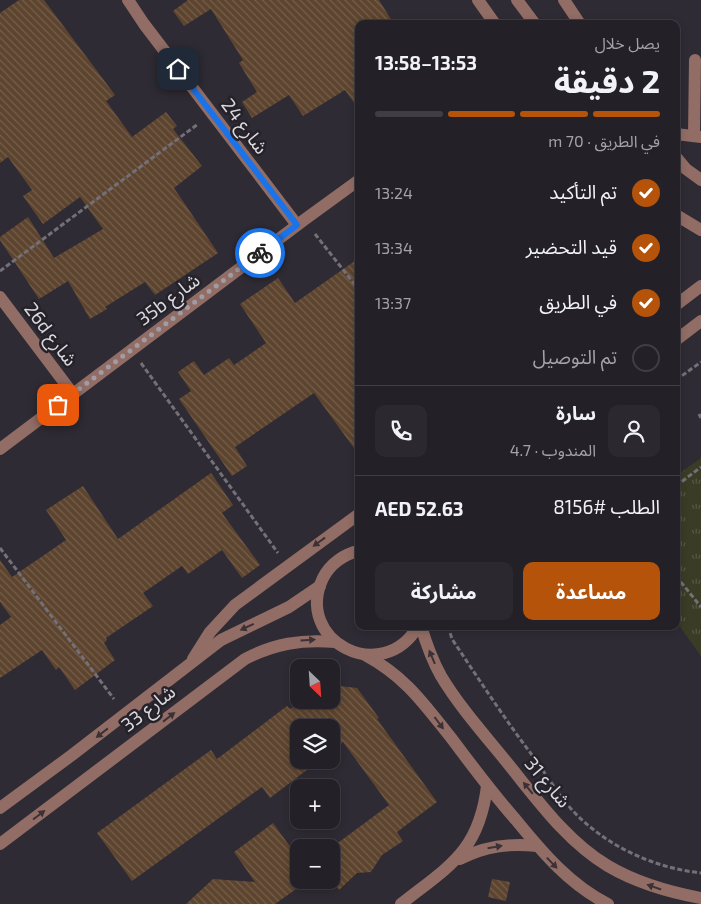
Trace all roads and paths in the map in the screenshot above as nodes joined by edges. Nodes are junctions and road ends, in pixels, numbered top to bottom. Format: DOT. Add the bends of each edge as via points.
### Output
graph roads {
  1 [pos="128,0"];
  2 [pos="478,0"];
  3 [pos="517,0"];
  4 [pos="564,0"];
  5 [pos="492,20"];
  6 [pos="531,20"];
  7 [pos="577,20"];
  8 [pos="695,60"];
  9 [pos="212,114"];
  10 [pos="680,135"];
  11 [pos="698,137"];
  12 [pos="680,162"];
  13 [pos="701,180"];
  14 [pos="355,183"];
  15 [pos="680,217"];
  16 [pos="300,222"];
  17 [pos="701,230"];
  18 [pos="0,271"];
  19 [pos="355,285"];
  20 [pos="701,286"];
  21 [pos="0,297"];
  22 [pos="680,302"];
  23 [pos="701,321"];
  24 [pos="680,337"];
  25 [pos="131,350"];
  26 [pos="701,362"];
  27 [pos="680,377"];
  28 [pos="73,394"];
  29 [pos="0,449"];
  30 [pos="701,467"];
  31 [pos="680,483"];
  32 [pos="355,517"];
  33 [pos="0,548"];
  34 [pos="355,552"];
  35 [pos="287,565"];
  36 [pos="680,581"];
  37 [pos="320,586"];
  38 [pos="701,607"];
  39 [pos="417,630"];
  40 [pos="422,630"];
  41 [pos="449,630"];
  42 [pos="334,642"];
  43 [pos="365,655"];
  44 [pos="191,662"];
  45 [pos="114,700"];
  46 [pos="487,786"];
  47 [pos="0,808"];
  48 [pos="0,844"];
  49 [pos="537,846"];
  50 [pos="456,861"];
  51 [pos="701,872"];
  52 [pos="701,898"];
  53 [pos="401,904"];
  54 [pos="608,904"];
  1 -- 9 [label="street, شارع 24"];
  2 -- 5 [label="street"];
  3 -- 6 [label="street"];
  4 -- 7 [label="street"];
  8 -- 11 [label="street"];
  9 -- 16 [label="street, شارع 24"];
  9 -- 18 [label="path"];
  10 -- 11 [label="street"];
  12 -- 13 [label="street"];
  14 -- 16 [label="street, 35b شارع"];
  15 -- 17 [label="street"];
  16 -- 19 [label="path"];
  16 -- 25 [label="street, 35b شارع"];
  20 -- 22 [label="street"];
  21 -- 28 [label="street, 26d شارع"];
  23 -- 24 [label="street"];
  25 -- 28 [label="street, 35b شارع"];
  25 -- 35 [label="path"];
  26 -- 27 [label="path"];
  28 -- 29 [label="street, 35b شارع"];
  30 -- 31 [label="path"];
  32 -- 35 [label="street, one-way"];
  33 -- 45 [label="path"];
  34 -- 37 [label="street" via="333,565"];
  35 -- 44 [label="street" via="222,618"];
  36 -- 38 [label="path"];
  37 -- 42 [label="street" via="317,598 321,622"];
  37 -- 44 [label="street, شارع 33, one-way" via="289,607 221,640"];
  39 -- 43 [label="street" via="392,651"];
  52 -- 40 [label="street, شارع 31, one-way" via="637,881 580,845 555,821 450,690 432,658"];
  41 -- 51 [label="path" via="508,723 573,810 603,836 630,852 669,867"];
  42 -- 43 [label="street"];
  48 -- 42 [label="street, شارع 33, one-way" via="245,659 279,644 316,640"];
  43 -- 46 [label="street, one-way" via="410,687"];
  44 -- 47 [label="street, شارع 33, one-way" via="80,750"];
  46 -- 49 [label="street"];
  46 -- 50 [label="street" via="475,834"];
  50 -- 49 [label="street, one-way" via="487,848 520,844"];
  49 -- 54 [label="street, one-way" via="578,885"];
  50 -- 53 [label="street"];
}
